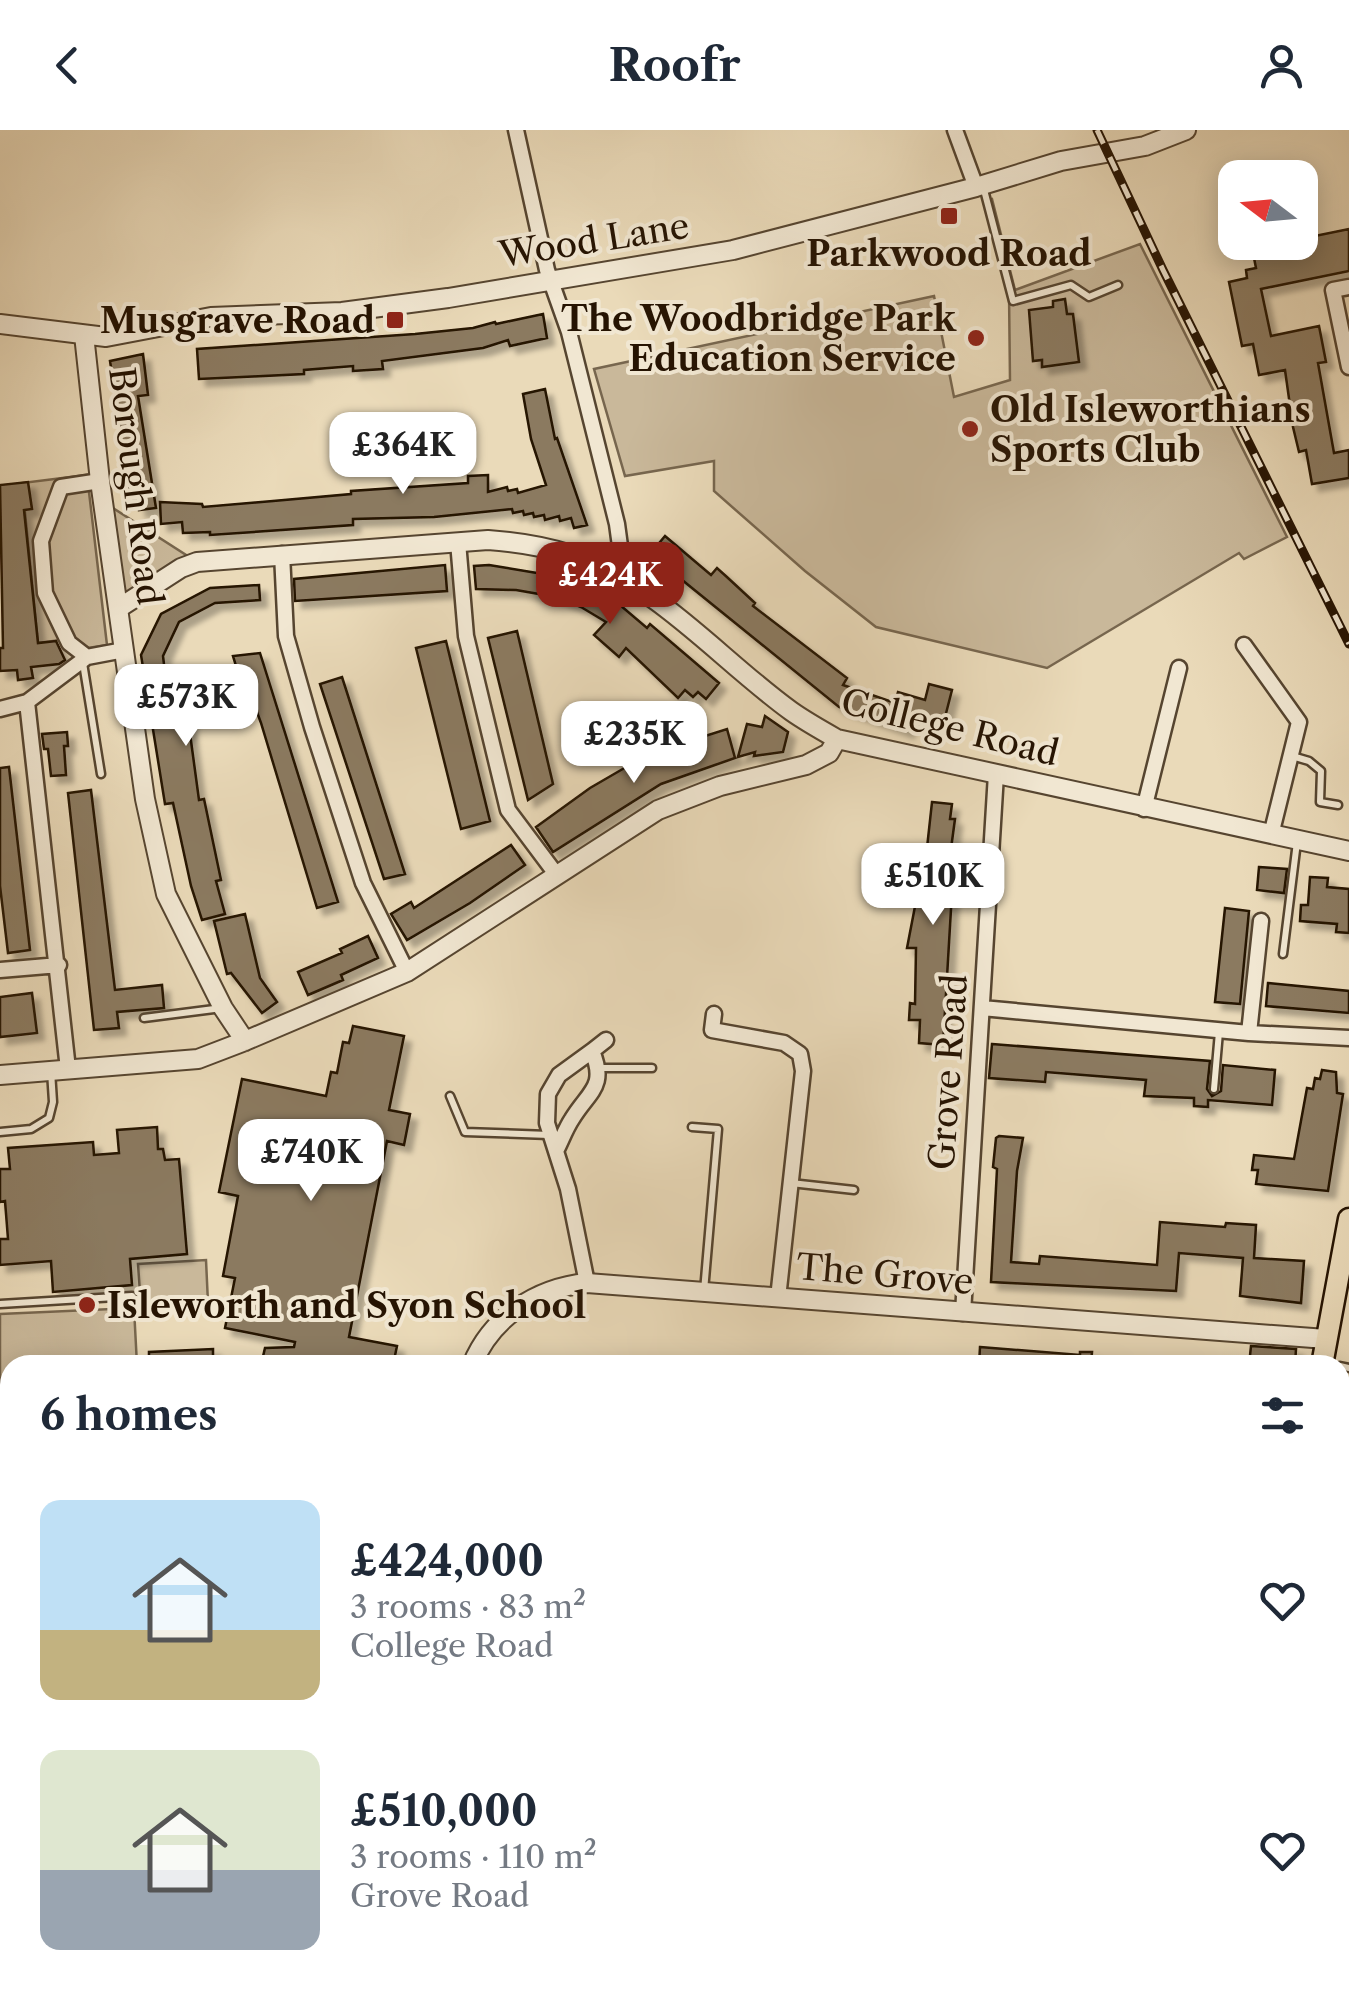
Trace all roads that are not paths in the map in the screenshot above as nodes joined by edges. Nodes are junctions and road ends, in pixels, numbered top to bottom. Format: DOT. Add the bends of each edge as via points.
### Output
graph roads {
  1 [pos="516,130"];
  2 [pos="955,130"];
  3 [pos="1186,130"];
  4 [pos="979,186"];
  5 [pos="552,280"];
  6 [pos="1118,285"];
  7 [pos="1349,286"];
  8 [pos="0,324"];
  9 [pos="84,335"];
  10 [pos="1349,367"];
  11 [pos="100,481"];
  12 [pos="458,542"];
  13 [pos="282,554"];
  14 [pos="617,576"];
  15 [pos="119,608"];
  16 [pos="1244,645"];
  17 [pos="124,650"];
  18 [pos="85,660"];
  19 [pos="1179,668"];
  20 [pos="27,702"];
  21 [pos="0,709"];
  22 [pos="837,739"];
  23 [pos="1291,756"];
  24 [pos="101,774"];
  25 [pos="996,774"];
  26 [pos="1338,805"];
  27 [pos="1144,808"];
  28 [pos="1271,835"];
  29 [pos="1297,841"];
  30 [pos="1349,851"];
  31 [pos="556,874"];
  32 [pos="1261,921"];
  33 [pos="1283,954"];
  34 [pos="59,965"];
  35 [pos="0,970"];
  36 [pos="407,972"];
  37 [pos="223,1008"];
  38 [pos="982,1008"];
  39 [pos="144,1018"];
  40 [pos="709,1024"];
  41 [pos="1220,1030"];
  42 [pos="1249,1033"];
  43 [pos="1349,1038"];
  44 [pos="245,1040"];
  45 [pos="606,1040"];
  46 [pos="592,1051"];
  47 [pos="599,1068"];
  48 [pos="652,1068"];
  49 [pos="60,1069"];
  50 [pos="0,1075"];
  51 [pos="1214,1089"];
  52 [pos="450,1096"];
  53 [pos="692,1127"];
  54 [pos="0,1132"];
  55 [pos="554,1142"];
  56 [pos="790,1184"];
  57 [pos="854,1190"];
  58 [pos="1349,1219"];
  59 [pos="587,1283"];
  60 [pos="704,1292"];
  61 [pos="132,1296"];
  62 [pos="778,1298"];
  63 [pos="0,1304"];
  64 [pos="963,1313"];
  65 [pos="1326,1339"];
  66 [pos="476,1355"];
  67 [pos="1329,1355"];
  1 -- 5 [label="street"];
  2 -- 4 [label="street"];
  3 -- 4 [label="street, Wood Lane"];
  4 -- 5 [label="street, Wood Lane" via="733,250"];
  4 -- 6 [label="lane" via="1013,301 1071,285 1089,297"];
  5 -- 9 [label="street, Wood Lane" via="342,312 212,317 106,337"];
  5 -- 14 [label="street" via="617,524"];
  7 -- 10 [label="street" via="1332,290"];
  8 -- 9 [label="street, Wood Lane"];
  9 -- 11 [label="street, Borough Road"];
  11 -- 15 [label="street, Borough Road"];
  11 -- 18 [label="street" via="59,483 41,540 46,593"];
  12 -- 13 [label="street, College Road"];
  12 -- 14 [label="street, College Road" via="526,543"];
  12 -- 31 [label="street" via="466,636 508,810"];
  13 -- 15 [label="street, College Road" via="198,562"];
  13 -- 36 [label="street" via="286,636 312,727 363,883"];
  14 -- 22 [label="street, College Road"];
  15 -- 17 [label="street, Borough Road"];
  16 -- 23 [label="street" via="1299,722"];
  17 -- 18 [label="street"];
  17 -- 37 [label="street, Borough Road" via="166,894"];
  18 -- 20 [label="street"];
  18 -- 24 [label="lane"];
  19 -- 27 [label="street"];
  20 -- 21 [label="street"];
  20 -- 34 [label="street"];
  22 -- 25 [label="street, College Road"];
  22 -- 31 [label="street" via="829,754 806,765 658,810"];
  23 -- 26 [label="lane" via="1320,770 1320,802"];
  23 -- 28 [label="street"];
  25 -- 27 [label="street, College Road"];
  25 -- 38 [label="street, Grove Road"];
  27 -- 28 [label="street, College Road"];
  28 -- 29 [label="street, College Road"];
  29 -- 30 [label="street, College Road"];
  29 -- 33 [label="lane"];
  31 -- 36 [label="street"];
  32 -- 42 [label="street"];
  34 -- 35 [label="street"];
  34 -- 49 [label="street"];
  36 -- 44 [label="street"];
  37 -- 39 [label="lane"];
  37 -- 44 [label="street, Borough Road"];
  38 -- 41 [label="street"];
  38 -- 64 [label="street, Grove Road"];
  40 -- 56 [label="street" via="784,1043 800,1054"];
  41 -- 42 [label="street"];
  41 -- 51 [label="lane"];
  42 -- 43 [label="street"];
  44 -- 49 [label="street" via="198,1059"];
  45 -- 46 [label="street"];
  46 -- 47 [label="street"];
  46 -- 55 [label="street" via="558,1075 548,1094"];
  47 -- 48 [label="lane"];
  47 -- 55 [label="street" via="593,1092"];
  49 -- 50 [label="street"];
  49 -- 54 [label="lane" via="49,1118 40,1126"];
  52 -- 55 [label="lane" via="464,1132"];
  53 -- 60 [label="lane" via="718,1129"];
  55 -- 59 [label="street"];
  56 -- 57 [label="lane"];
  56 -- 62 [label="street"];
  58 -- 65 [label="main road"];
  59 -- 60 [label="street, The Grove"];
  59 -- 66 [label="street, The Grove" via="520,1306 498,1322"];
  60 -- 62 [label="street, The Grove"];
  61 -- 63 [label="lane"];
  62 -- 64 [label="street, The Grove"];
  64 -- 65 [label="street, The Grove"];
  65 -- 67 [label="main road"];
}
